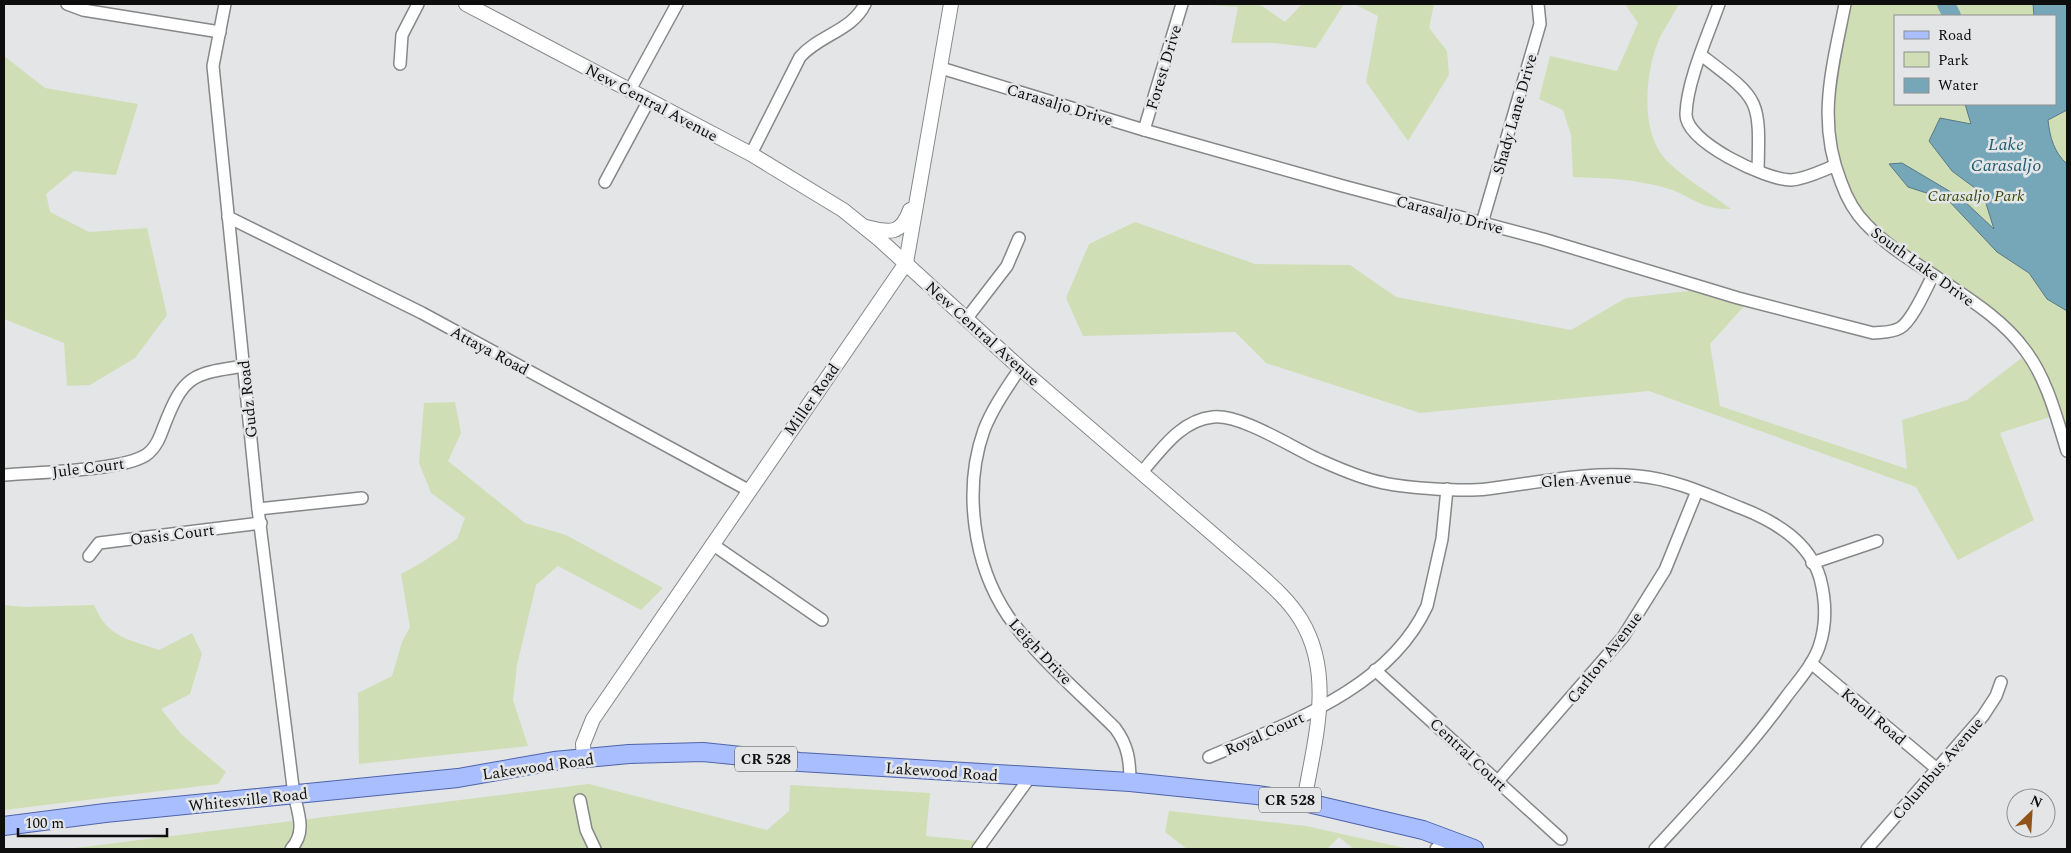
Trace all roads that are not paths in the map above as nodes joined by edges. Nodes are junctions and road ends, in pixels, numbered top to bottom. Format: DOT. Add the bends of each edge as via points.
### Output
graph roads {
  1 [pos="67,4"];
  2 [pos="225,4"];
  3 [pos="418,4"];
  4 [pos="466,4"];
  5 [pos="677,4"];
  6 [pos="865,4"];
  7 [pos="951,4"];
  8 [pos="1182,4"];
  9 [pos="1538,4"];
  10 [pos="1719,4"];
  11 [pos="1845,4"];
  12 [pos="220,32"];
  13 [pos="1701,55"];
  14 [pos="400,64"];
  15 [pos="941,68"];
  16 [pos="630,90"];
  17 [pos="649,100"];
  18 [pos="1144,130"];
  19 [pos="751,154"];
  20 [pos="1834,166"];
  21 [pos="1758,171"];
  22 [pos="605,182"];
  23 [pos="921,182"];
  24 [pos="228,216"];
  25 [pos="1482,223"];
  26 [pos="863,226"];
  27 [pos="1019,238"];
  28 [pos="906,263"];
  29 [pos="1933,275"];
  30 [pos="967,318"];
  31 [pos="244,366"];
  32 [pos="1020,368"];
  33 [pos="2067,450"];
  34 [pos="1142,472"];
  35 [pos="4,475"];
  36 [pos="1446,489"];
  37 [pos="748,490"];
  38 [pos="1697,491"];
  39 [pos="362,498"];
  40 [pos="258,508"];
  41 [pos="261,523"];
  42 [pos="1876,541"];
  43 [pos="712,544"];
  44 [pos="89,556"];
  45 [pos="1812,563"];
  46 [pos="822,620"];
  47 [pos="1811,663"];
  48 [pos="1375,670"];
  49 [pos="2001,682"];
  50 [pos="1320,708"];
  51 [pos="1209,757"];
  52 [pos="584,758"];
  53 [pos="1936,769"];
  54 [pos="1030,777"];
  55 [pos="1498,781"];
  56 [pos="1130,782"];
  57 [pos="404,784"];
  58 [pos="294,795"];
  59 [pos="580,800"];
  60 [pos="1304,802"];
  61 [pos="4,826"];
  62 [pos="1561,839"];
  63 [pos="1441,844"];
  64 [pos="291,849"];
  65 [pos="595,849"];
  66 [pos="978,849"];
  67 [pos="1474,849"];
  68 [pos="1655,849"];
  69 [pos="1867,849"];
  1 -- 12 [label="street" via="83,10"];
  2 -- 12 [label="street, Gudz Road"];
  3 -- 14 [label="street" via="402,34"];
  4 -- 16 [label="street, New Central Avenue"];
  5 -- 16 [label="street"];
  6 -- 19 [label="street" via="850,24 808,48 800,57"];
  7 -- 15 [label="street, Miller Road"];
  8 -- 18 [label="street, Forest Drive"];
  9 -- 25 [label="street, Shady Lane Drive" via="1540,24"];
  10 -- 13 [label="street"];
  11 -- 20 [label="street, South Lake Drive" via="1829,86 1827,125"];
  12 -- 24 [label="street, Gudz Road" via="213,66"];
  13 -- 21 [label="street" via="1742,87 1753,100 1759,123"];
  13 -- 21 [label="street" via="1686,113 1687,121 1704,142"];
  15 -- 18 [label="street, Carasaljo Drive"];
  15 -- 23 [label="street, Miller Road"];
  16 -- 17 [label="street, New Central Avenue"];
  17 -- 19 [label="street, New Central Avenue"];
  17 -- 22 [label="street"];
  18 -- 25 [label="street, Carasaljo Drive"];
  19 -- 26 [label="street, New Central Avenue"];
  20 -- 21 [label="street" via="1790,180"];
  20 -- 29 [label="street, South Lake Drive" via="1845,194 1864,222 1885,242"];
  23 -- 26 [label="street" via="905,224 896,230 886,231"];
  23 -- 28 [label="street, Miller Road"];
  24 -- 31 [label="street, Gudz Road"];
  24 -- 37 [label="street, Attaya Road" via="422,313"];
  25 -- 29 [label="street, Carasaljo Drive" via="1738,298 1873,333 1901,328"];
  26 -- 28 [label="street, New Central Avenue"];
  27 -- 30 [label="street" via="1007,266"];
  28 -- 30 [label="street, New Central Avenue"];
  28 -- 37 [label="street, Miller Road"];
  29 -- 33 [label="street, South Lake Drive" via="2007,328 2026,350 2046,386"];
  30 -- 32 [label="street, New Central Avenue"];
  31 -- 35 [label="street, Jule Court" via="208,372 186,383 178,393 158,441 147,454 128,464"];
  31 -- 40 [label="street, Gudz Road"];
  32 -- 34 [label="street, New Central Avenue"];
  32 -- 56 [label="street, Leigh Drive" via="994,408 978,450 973,504 980,552 1008,616 1124,740"];
  34 -- 36 [label="street, Glen Avenue" via="1174,436 1188,426 1210,417 1228,417 1357,476 1386,484"];
  34 -- 50 [label="street, New Central Avenue" via="1252,567 1301,620 1312,644 1320,684"];
  36 -- 38 [label="street, Glen Avenue" via="1484,489 1565,477 1629,476"];
  36 -- 48 [label="street, Royal Court" via="1442,539 1427,606 1398,649"];
  37 -- 43 [label="street, Miller Road"];
  38 -- 45 [label="street, Glen Avenue" via="1756,514 1793,535"];
  38 -- 55 [label="street, Carlton Avenue" via="1665,570 1623,637"];
  39 -- 40 [label="street"];
  40 -- 41 [label="street, Gudz Road"];
  41 -- 44 [label="street, Oasis Court" via="99,543"];
  41 -- 58 [label="street, Gudz Road"];
  42 -- 45 [label="street"];
  43 -- 46 [label="street"];
  43 -- 52 [label="street, Miller Road" via="592,718 583,744"];
  45 -- 47 [label="street, Glen Avenue" via="1819,575 1826,604 1821,639"];
  47 -- 53 [label="street, Knoll Road"];
  47 -- 68 [label="street, Glen Avenue" via="1769,720"];
  48 -- 50 [label="street, Royal Court"];
  48 -- 55 [label="street, Central Court"];
  49 -- 53 [label="street, Columbus Avenue" via="1983,716"];
  50 -- 51 [label="street, Royal Court"];
  50 -- 60 [label="street, New Central Avenue"];
  52 -- 54 [label="main road, Lakewood Road / CR 528" via="703,752 800,762"];
  52 -- 57 [label="main road, Lakewood Road / CR 528"];
  53 -- 69 [label="street, Columbus Avenue"];
  54 -- 56 [label="main road, Lakewood Road / CR 528"];
  54 -- 66 [label="street"];
  55 -- 62 [label="street, Central Court"];
  56 -- 60 [label="main road, Lakewood Road / CR 528"];
  57 -- 58 [label="main road, Whitesville Road / CR 528"];
  58 -- 61 [label="main road, Whitesville Road / CR 528"];
  58 -- 64 [label="street, Gudz Road" via="300,832 299,840"];
  59 -- 65 [label="street" via="586,830"];
  60 -- 63 [label="main road, Lakewood Road / CR 528" via="1423,830"];
  63 -- 67 [label="main road, Lakewood Road / CR 528"];
}
